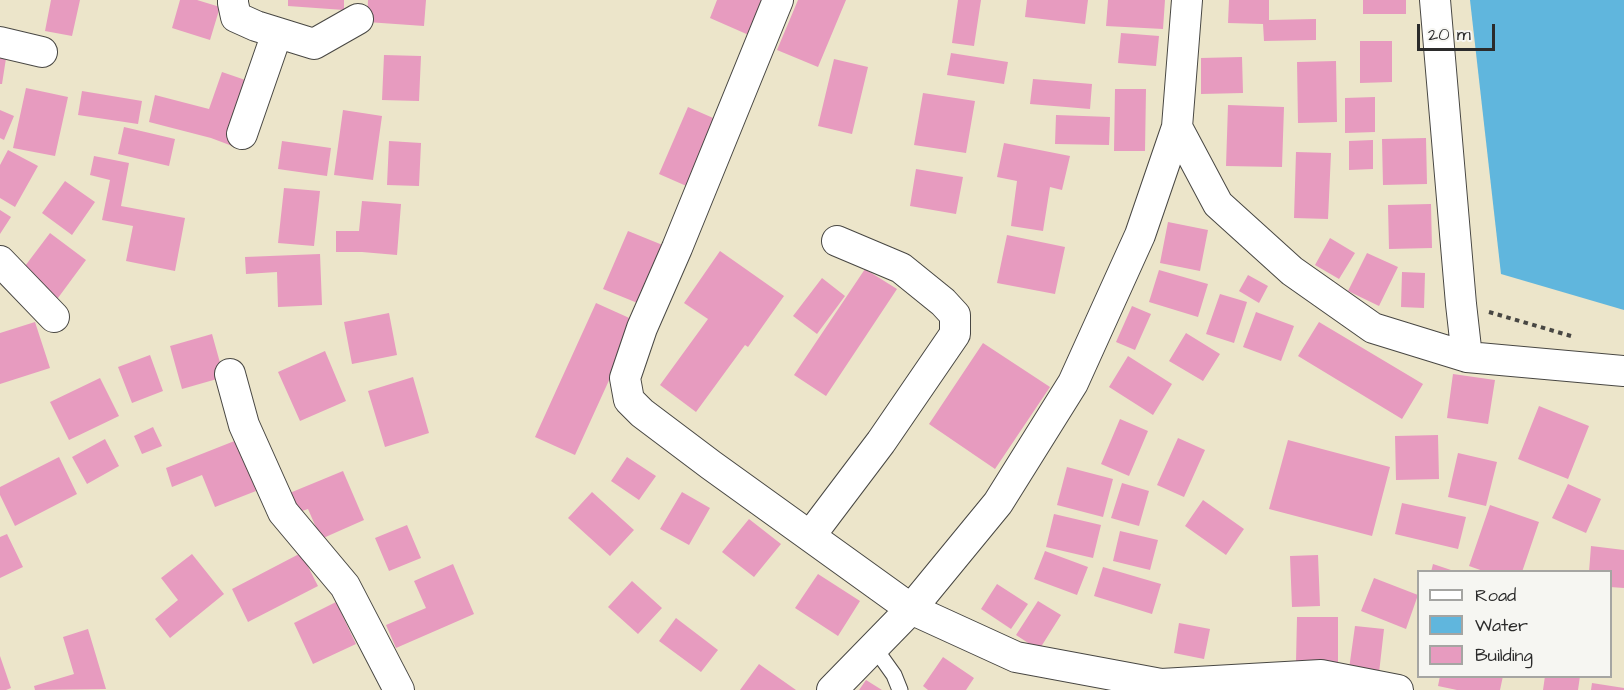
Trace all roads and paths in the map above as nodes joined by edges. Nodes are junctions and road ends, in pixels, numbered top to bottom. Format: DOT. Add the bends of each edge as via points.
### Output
graph roads {
  1 [pos="233,0"];
  2 [pos="778,0"];
  3 [pos="1187,0"];
  4 [pos="1435,0"];
  5 [pos="358,19"];
  6 [pos="277,33"];
  7 [pos="0,42"];
  8 [pos="42,52"];
  9 [pos="1177,128"];
  10 [pos="242,134"];
  11 [pos="837,241"];
  12 [pos="0,261"];
  13 [pos="1461,304"];
  14 [pos="54,317"];
  15 [pos="1581,339"];
  16 [pos="1467,357"];
  17 [pos="1624,371"];
  18 [pos="230,374"];
  19 [pos="810,536"];
  20 [pos="911,609"];
  21 [pos="874,647"];
  22 [pos="399,690"];
  23 [pos="832,690"];
  24 [pos="900,690"];
  25 [pos="1398,690"];
  1 -- 6 [label="street" via="236,17"];
  2 -- 19 [label="street" via="642,328 625,378 629,400 642,413"];
  3 -- 9 [label="street"];
  4 -- 13 [label="street"];
  5 -- 6 [label="street" via="314,44"];
  6 -- 10 [label="street"];
  7 -- 8 [label="street"];
  9 -- 16 [label="street" via="1218,204 1292,271 1372,328"];
  9 -- 20 [label="street" via="1140,235 1073,383 998,503"];
  11 -- 19 [label="street" via="901,268 955,315 956,333"];
  12 -- 14 [label="street"];
  13 -- 15 [label="path"];
  13 -- 16 [label="street"];
  16 -- 17 [label="street"];
  18 -- 22 [label="street" via="244,425 283,512 345,586"];
  19 -- 20 [label="street"];
  20 -- 21 [label="street"];
  20 -- 25 [label="street" via="1016,657 1161,684 1321,675"];
  21 -- 23 [label="street"];
  21 -- 24 [label="lane"];
}
